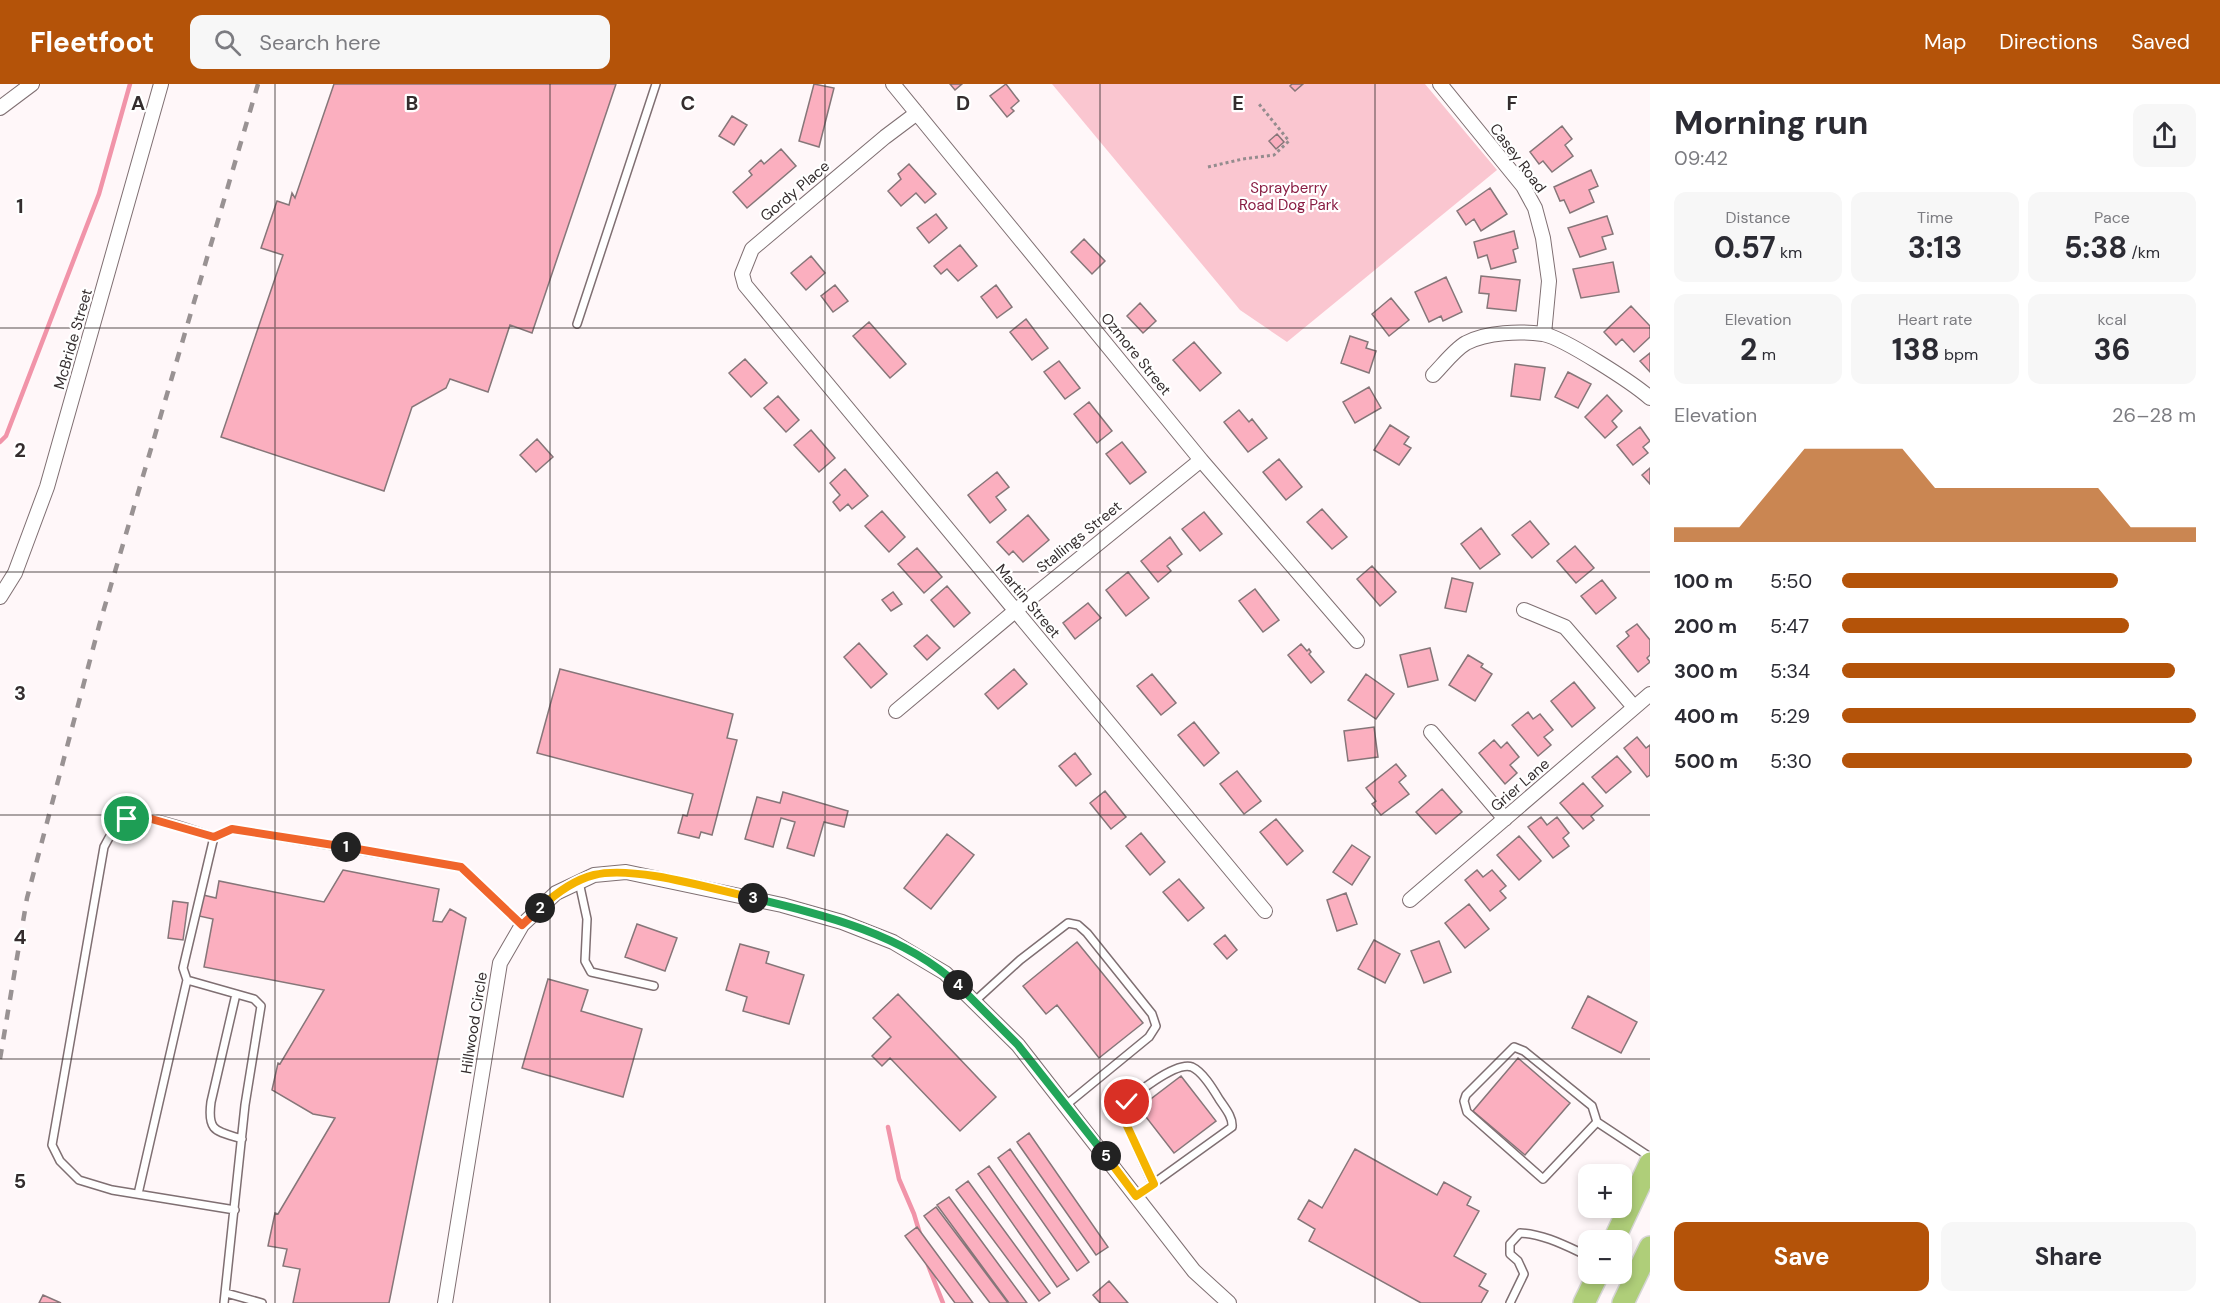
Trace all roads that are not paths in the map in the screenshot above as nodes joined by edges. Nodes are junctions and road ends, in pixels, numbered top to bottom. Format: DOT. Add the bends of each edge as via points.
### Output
graph roads {
  1 [pos="32,84"];
  2 [pos="161,84"];
  3 [pos="656,84"];
  4 [pos="893,84"];
  5 [pos="1440,84"];
  6 [pos="0,108"];
  7 [pos="917,113"];
  8 [pos="766,312"];
  9 [pos="578,324"];
  10 [pos="1544,334"];
  11 [pos="1433,375"];
  12 [pos="1650,398"];
  13 [pos="1201,460"];
  14 [pos="0,597"];
  15 [pos="1524,610"];
  16 [pos="1015,611"];
  17 [pos="1357,641"];
  18 [pos="1650,694"];
  19 [pos="1634,707"];
  20 [pos="896,711"];
  21 [pos="1431,732"];
  22 [pos="1505,819"];
  23 [pos="214,837"];
  24 [pos="579,882"];
  25 [pos="1410,900"];
  26 [pos="1265,911"];
  27 [pos="522,925"];
  28 [pos="187,980"];
  29 [pos="654,986"];
  30 [pos="236,994"];
  31 [pos="975,1001"];
  32 [pos="1066,1106"];
  33 [pos="1597,1122"];
  34 [pos="242,1139"];
  35 [pos="1650,1157"];
  36 [pos="1650,1163"];
  37 [pos="1154,1184"];
  38 [pos="138,1194"];
  39 [pos="1136,1196"];
  40 [pos="235,1210"];
  41 [pos="1619,1230"];
  42 [pos="1650,1246"];
  43 [pos="1578,1252"];
  44 [pos="1593,1284"];
  45 [pos="226,1293"];
  46 [pos="224,1303"];
  47 [pos="262,1303"];
  48 [pos="445,1303"];
  49 [pos="1229,1303"];
  50 [pos="1510,1303"];
  51 [pos="1584,1303"];
  52 [pos="1623,1303"];
  1 -- 6 [label="street"];
  2 -- 14 [label="street, McBride Street" via="47,487 15,573"];
  3 -- 9 [label="lane"];
  4 -- 7 [label="street, Ozmore Street"];
  5 -- 10 [label="street, Casey Road" via="1523,186 1535,208 1550,281"];
  7 -- 8 [label="street, Gordy Place" via="752,249 742,274 745,285"];
  7 -- 13 [label="street, Ozmore Street"];
  8 -- 16 [label="street, Martin Street"];
  10 -- 11 [label="street" via="1483,337 1465,344"];
  10 -- 12 [label="street" via="1559,339"];
  13 -- 16 [label="street, Stallings Street"];
  13 -- 17 [label="street, Ozmore Street"];
  15 -- 19 [label="street" via="1564,627"];
  16 -- 20 [label="street, Stallings Street"];
  16 -- 26 [label="street, Martin Street"];
  18 -- 19 [label="street, Grier Lane"];
  19 -- 22 [label="street, Grier Lane"];
  21 -- 22 [label="street"];
  22 -- 25 [label="street, Grier Lane"];
  23 -- 27 [label="lane" via="232,829 461,867"];
  23 -- 28 [label="lane" via="183,968"];
  23 -- 38 [label="lane" via="141,816 127,819 113,830 104,847 52,1145 60,1161 79,1180"];
  24 -- 27 [label="street, Hillwood Circle" via="556,892"];
  24 -- 29 [label="lane" via="587,919 585,961 591,972"];
  24 -- 31 [label="street, Hillwood Circle" via="594,875 626,872 842,922 893,942 945,972"];
  27 -- 48 [label="street, Hillwood Circle" via="500,963"];
  28 -- 30 [label="lane"];
  28 -- 38 [label="lane"];
  30 -- 34 [label="lane" via="254,999 261,1006"];
  30 -- 34 [label="lane" via="209,1118 218,1131"];
  31 -- 32 [label="street, Hillwood Circle" via="1018,1045"];
  31 -- 32 [label="lane" via="1068,923 1087,933 1152,1014 1156,1026 1149,1037"];
  32 -- 39 [label="street, Hillwood Circle"];
  33 -- 33 [label="lane" via="1543,1179 1467,1112 1464,1101 1514,1047 1592,1106"];
  33 -- 35 [label="lane"];
  34 -- 40 [label="lane"];
  36 -- 41 [label="main road"];
  37 -- 37 [label="lane" via="1232,1127 1233,1121 1212,1089 1192,1067 1181,1066 1161,1077 1122,1107 1122,1115"];
  37 -- 39 [label="lane"];
  38 -- 40 [label="lane"];
  39 -- 49 [label="street, Hillwood Circle" via="1194,1271"];
  40 -- 45 [label="lane"];
  42 -- 52 [label="main road"];
  43 -- 50 [label="lane" via="1549,1239 1520,1233 1510,1244 1510,1254 1524,1274"];
  44 -- 51 [label="main road"];
  45 -- 46 [label="lane"];
  45 -- 47 [label="lane"];
}
